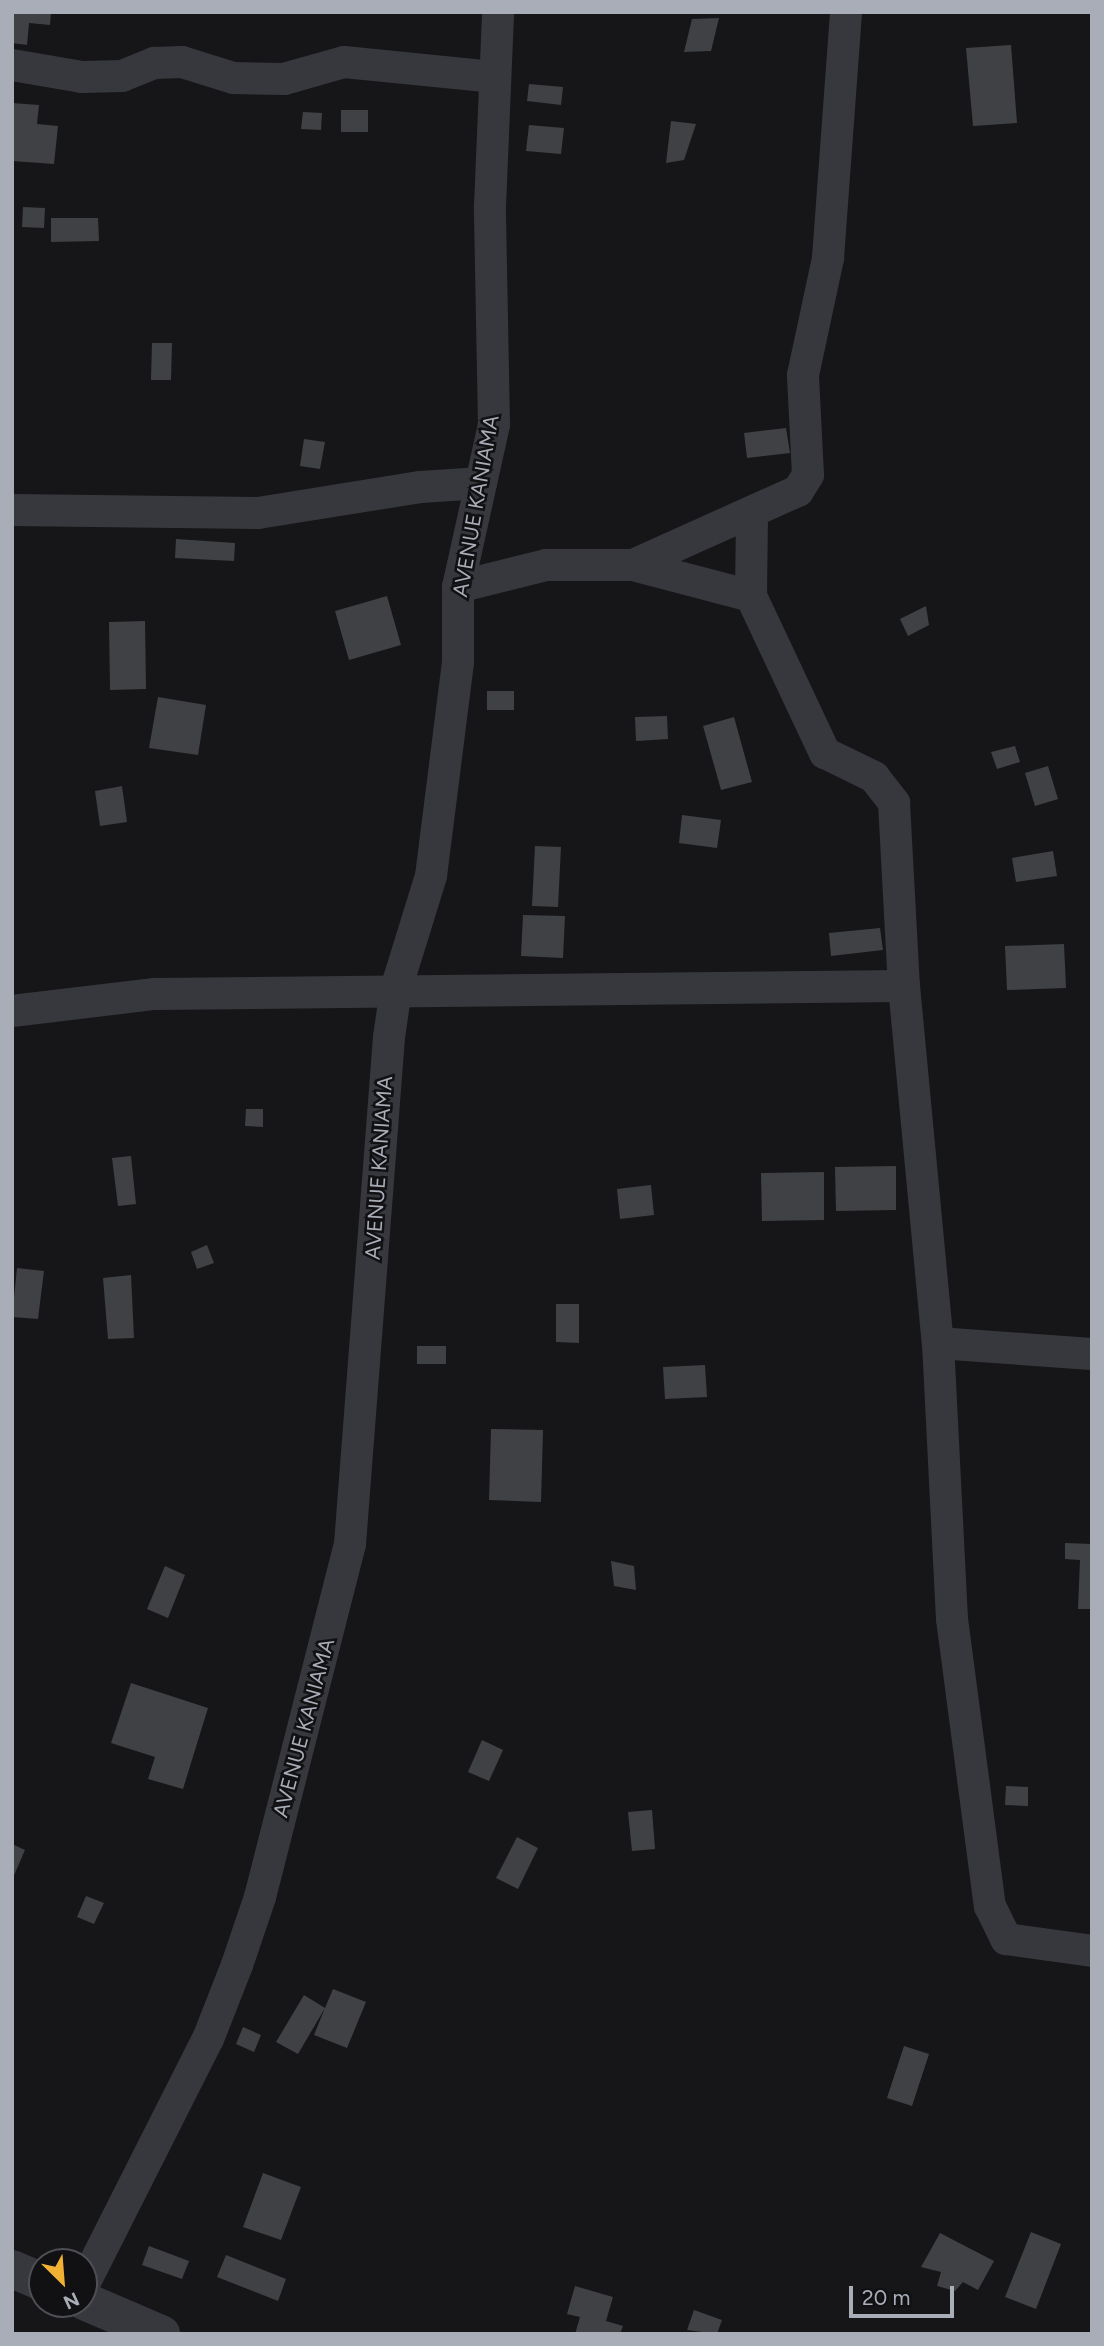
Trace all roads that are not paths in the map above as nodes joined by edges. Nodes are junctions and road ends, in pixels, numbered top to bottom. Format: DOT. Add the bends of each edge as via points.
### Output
graph roads {
  1 [pos="498,12"];
  2 [pos="846,12"];
  3 [pos="12,65"];
  4 [pos="493,77"];
  5 [pos="481,483"];
  6 [pos="12,510"];
  7 [pos="752,515"];
  8 [pos="633,565"];
  9 [pos="458,587"];
  10 [pos="751,596"];
  11 [pos="904,986"];
  12 [pos="396,989"];
  13 [pos="12,1011"];
  14 [pos="937,1343"];
  15 [pos="1092,1354"];
  16 [pos="1092,1951"];
  17 [pos="98,2256"];
  18 [pos="12,2269"];
  19 [pos="28,2276"];
  20 [pos="98,2307"];
  21 [pos="161,2334"];
  1 -- 4 [label="street, AVENUE KANIAMA"];
  2 -- 7 [label="street" via="828,258 803,375 808,475 792,495"];
  3 -- 4 [label="street" via="82,76 122,76 154,63 182,62 233,78 284,79 344,62"];
  4 -- 5 [label="street, AVENUE KANIAMA" via="494,424"];
  5 -- 6 [label="street" via="421,486 258,513"];
  5 -- 9 [label="street, AVENUE KANIAMA"];
  7 -- 8 [label="street"];
  7 -- 10 [label="street"];
  8 -- 9 [label="street" via="546,565"];
  8 -- 10 [label="street"];
  9 -- 12 [label="street, AVENUE KANIAMA" via="458,662 431,876"];
  10 -- 11 [label="street" via="825,753 874,777 894,803"];
  11 -- 12 [label="street"];
  11 -- 14 [label="street"];
  12 -- 13 [label="street" via="155,994"];
  12 -- 17 [label="street, AVENUE KANIAMA" via="350,1544 260,1897 237,1965 208,2039"];
  14 -- 15 [label="street"];
  14 -- 16 [label="street" via="952,1619 990,1906 1006,1939"];
  18 -- 19 [label="street"];
  20 -- 21 [label="street"];
}
